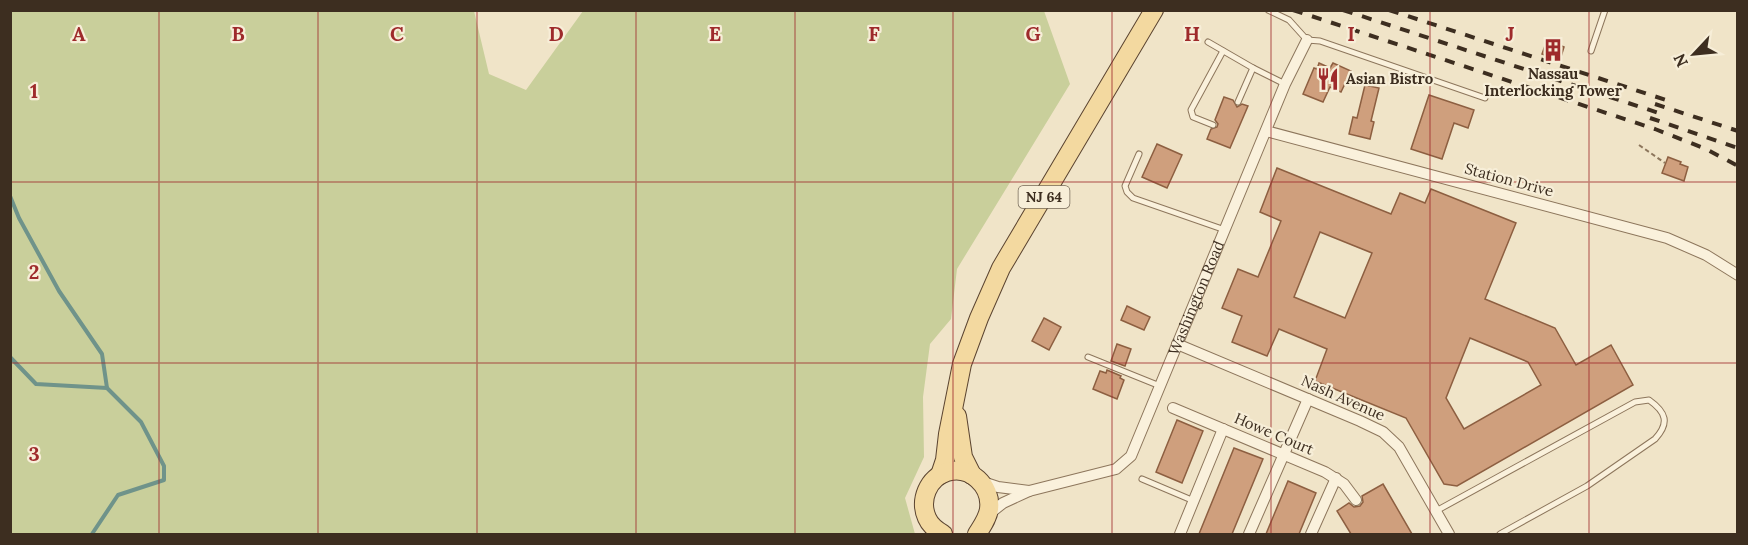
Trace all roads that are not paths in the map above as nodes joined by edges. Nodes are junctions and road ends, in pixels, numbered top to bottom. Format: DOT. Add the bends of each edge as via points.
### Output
graph roads {
  1 [pos="1154,10"];
  2 [pos="1268,10"];
  3 [pos="1605,10"];
  4 [pos="1307,40"];
  5 [pos="1208,42"];
  6 [pos="1223,51"];
  7 [pos="1591,51"];
  8 [pos="1253,68"];
  9 [pos="1285,84"];
  10 [pos="1485,98"];
  11 [pos="1238,102"];
  12 [pos="1213,125"];
  13 [pos="1266,131"];
  14 [pos="1139,154"];
  15 [pos="1225,230"];
  16 [pos="1737,275"];
  17 [pos="1177,344"];
  18 [pos="1088,357"];
  19 [pos="1160,386"];
  20 [pos="956,394"];
  21 [pos="1308,399"];
  22 [pos="1173,408"];
  23 [pos="1223,429"];
  24 [pos="1284,455"];
  25 [pos="940,475"];
  26 [pos="977,478"];
  27 [pos="1336,478"];
  28 [pos="1142,479"];
  29 [pos="1029,491"];
  30 [pos="1356,500"];
  31 [pos="1194,501"];
  32 [pos="1436,511"];
  33 [pos="979,527"];
  34 [pos="943,534"];
  35 [pos="1180,534"];
  36 [pos="1249,534"];
  37 [pos="1311,534"];
  38 [pos="1449,534"];
  39 [pos="1500,534"];
  1 -- 20 [label="main road, NJ 64" via="1002,268 962,364"];
  2 -- 4 [label="lane" via="1289,20"];
  3 -- 7 [label="lane"];
  4 -- 9 [label="street, Washington Road"];
  4 -- 10 [label="lane"];
  5 -- 6 [label="lane"];
  6 -- 8 [label="lane"];
  6 -- 12 [label="lane" via="1191,112 1195,118"];
  8 -- 9 [label="lane"];
  8 -- 11 [label="lane"];
  9 -- 13 [label="street, Washington Road"];
  13 -- 15 [label="street, Washington Road"];
  13 -- 16 [label="street, Station Drive" via="1667,238 1706,255"];
  14 -- 15 [label="lane" via="1125,186 1133,198"];
  15 -- 17 [label="street, Washington Road"];
  17 -- 19 [label="street, Washington Road"];
  17 -- 21 [label="street, Nash Avenue"];
  18 -- 19 [label="lane"];
  19 -- 29 [label="street, Washington Road" via="1131,456 1116,469"];
  20 -- 25 [label="main road, NJ 64"];
  20 -- 26 [label="main road, NJ 64" via="963,457"];
  21 -- 24 [label="street"];
  21 -- 32 [label="street, Nash Avenue" via="1383,432 1399,447"];
  22 -- 23 [label="street, Howe Court"];
  23 -- 24 [label="street, Howe Court"];
  23 -- 31 [label="street"];
  24 -- 27 [label="street, Howe Court"];
  24 -- 36 [label="street"];
  25 -- 26 [label="main road" via="963,471"];
  25 -- 34 [label="main road" via="927,489 924,509 927,519"];
  26 -- 29 [label="street, Washington Road" via="998,487"];
  26 -- 33 [label="main road, Washington Road" via="989,497"];
  27 -- 30 [label="street, Howe Court"];
  27 -- 37 [label="street"];
  28 -- 31 [label="lane"];
  29 -- 33 [label="street, Washington Road" via="1003,503"];
  31 -- 35 [label="street"];
  32 -- 38 [label="street, Nash Avenue"];
  32 -- 39 [label="lane" via="1635,402 1649,400 1660,408 1665,423 1655,439 1587,486"];
}
